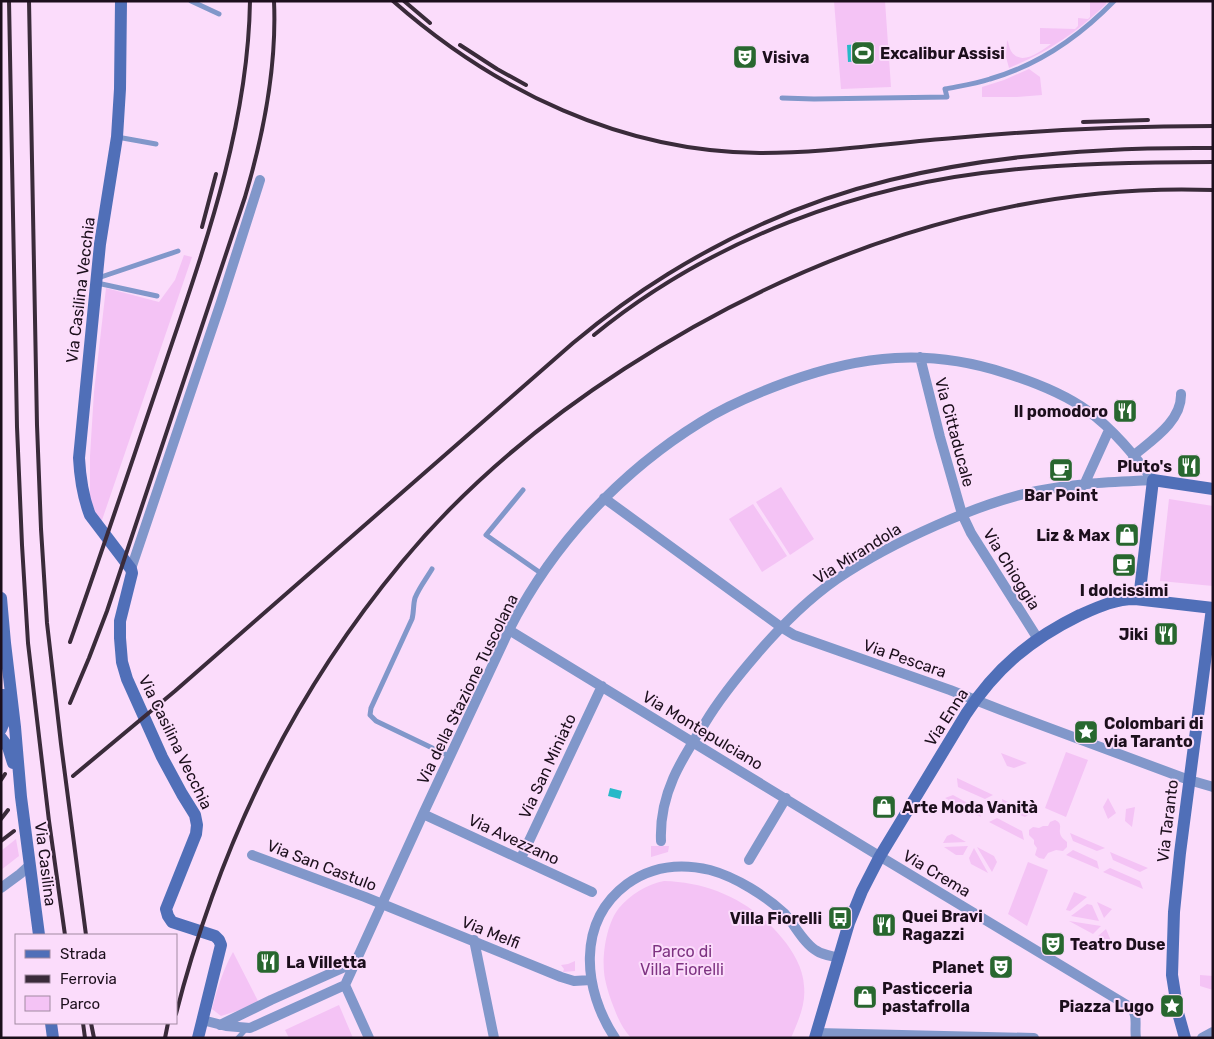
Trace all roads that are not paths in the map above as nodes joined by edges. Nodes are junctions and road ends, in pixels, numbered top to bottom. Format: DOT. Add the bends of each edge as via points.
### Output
graph roads {
  1 [pos="121,1"];
  2 [pos="191,1"];
  3 [pos="1114,1"];
  4 [pos="219,14"];
  5 [pos="782,98"];
  6 [pos="117,137"];
  7 [pos="156,144"];
  8 [pos="260,180"];
  9 [pos="178,251"];
  10 [pos="96,280"];
  11 [pos="157,296"];
  12 [pos="920,357"];
  13 [pos="1182,394"];
  14 [pos="1109,430"];
  15 [pos="1134,456"];
  16 [pos="1153,480"];
  17 [pos="1084,485"];
  18 [pos="1213,489"];
  19 [pos="523,490"];
  20 [pos="604,498"];
  21 [pos="962,514"];
  22 [pos="130,568"];
  23 [pos="432,569"];
  24 [pos="542,574"];
  25 [pos="1,598"];
  26 [pos="1139,599"];
  27 [pos="1212,608"];
  28 [pos="781,627"];
  29 [pos="509,630"];
  30 [pos="1038,639"];
  31 [pos="1,680"];
  32 [pos="602,686"];
  33 [pos="975,699"];
  34 [pos="1,730"];
  35 [pos="1,738"];
  36 [pos="693,741"];
  37 [pos="450,756"];
  38 [pos="1189,780"];
  39 [pos="1213,787"];
  40 [pos="21,797"];
  41 [pos="786,798"];
  42 [pos="423,814"];
  43 [pos="661,841"];
  44 [pos="252,855"];
  45 [pos="880,856"];
  46 [pos="521,858"];
  47 [pos="749,860"];
  48 [pos="30,865"];
  49 [pos="1,888"];
  50 [pos="592,892"];
  51 [pos="382,904"];
  52 [pos="39,934"];
  53 [pos="474,940"];
  54 [pos="839,958"];
  55 [pos="356,962"];
  56 [pos="591,980"];
  57 [pos="345,985"];
  58 [pos="202,1020"];
  59 [pos="51,1024"];
  60 [pos="220,1025"];
  61 [pos="247,1028"];
  62 [pos="1213,1032"];
  63 [pos="816,1035"];
  64 [pos="53,1038"];
  65 [pos="198,1038"];
  66 [pos="238,1038"];
  67 [pos="369,1038"];
  68 [pos="494,1038"];
  69 [pos="615,1038"];
  70 [pos="1034,1038"];
  71 [pos="1136,1038"];
  72 [pos="1185,1038"];
  73 [pos="1202,1038"];
  1 -- 6 [label="main road, Via Casilina Vecchia"];
  2 -- 4 [label="lane"];
  3 -- 5 [label="lane" via="1093,22 1047,55 1002,76 944,89 947,96"];
  6 -- 7 [label="lane"];
  6 -- 10 [label="main road, Via Casilina Vecchia"];
  8 -- 22 [label="street, Via Casilina Vecchia"];
  9 -- 10 [label="lane"];
  10 -- 11 [label="lane"];
  10 -- 22 [label="main road, Via Casilina Vecchia" via="78,452 80,477 90,515"];
  12 -- 14 [label="street, Via della Stazione Tuscolana" via="974,364 1009,374 1077,403"];
  12 -- 20 [label="street, Via della Stazione Tuscolana" via="871,360 827,369 747,398 679,436"];
  12 -- 21 [label="street, Via Cittaducale"];
  13 -- 15 [label="street" via="1180,406 1168,425"];
  14 -- 15 [label="street, Via della Stazione Tuscolana"];
  14 -- 17 [label="street"];
  15 -- 16 [label="street, Via della Stazione Tuscolana"];
  16 -- 17 [label="street, Via Mirandola"];
  16 -- 18 [label="main road"];
  16 -- 26 [label="main road"];
  17 -- 21 [label="street, Via Mirandola" via="1035,492"];
  19 -- 24 [label="lane" via="486,535"];
  20 -- 24 [label="street, Via della Stazione Tuscolana"];
  20 -- 28 [label="street, Via Pescara"];
  21 -- 28 [label="street, Via Mirandola" via="852,570"];
  21 -- 30 [label="street, Via Chioggia"];
  22 -- 58 [label="main road, Via Casilina Vecchia" via="132,577 120,621 122,662 174,781 197,825 166,909 170,921 215,936 221,945"];
  23 -- 37 [label="lane" via="415,598 412,619 370,715 376,721"];
  24 -- 29 [label="street, Via della Stazione Tuscolana"];
  25 -- 40 [label="main road, Via Casilina"];
  26 -- 27 [label="main road, Via Enna"];
  26 -- 30 [label="main road, Via Enna" via="1100,606"];
  27 -- 38 [label="main road, Via Taranto"];
  28 -- 33 [label="street, Via Pescara"];
  28 -- 36 [label="street, Via Mirandola" via="726,691"];
  29 -- 32 [label="street, Via Montepulciano"];
  29 -- 37 [label="street, Via della Stazione Tuscolana"];
  30 -- 33 [label="main road, Via Enna" via="1007,664"];
  31 -- 34 [label="main road" via="5,718"];
  32 -- 36 [label="street, Via Montepulciano"];
  32 -- 46 [label="street, Via San Miniato"];
  33 -- 38 [label="street, Via Pescara"];
  33 -- 45 [label="main road, Via Enna"];
  35 -- 40 [label="main road, Via Casilina" via="10,750"];
  36 -- 41 [label="street, Via Montepulciano"];
  36 -- 43 [label="street, Via Mirandola" via="668,792 661,821"];
  37 -- 42 [label="street, Via della Stazione Tuscolana"];
  38 -- 39 [label="street, Via Pescara"];
  38 -- 72 [label="main road, Via Taranto" via="1177,875 1172,966"];
  40 -- 48 [label="main road, Via Casilina"];
  41 -- 45 [label="street, Via Montepulciano"];
  41 -- 47 [label="street"];
  42 -- 46 [label="street, Via Avezzano"];
  42 -- 51 [label="street, Via della Stazione Tuscolana"];
  44 -- 51 [label="street, Via San Castulo"];
  45 -- 54 [label="main road, Via Enna" via="849,923"];
  45 -- 71 [label="street, Via Crema" via="1132,1008 1136,1015"];
  46 -- 50 [label="street, Via Avezzano"];
  48 -- 49 [label="street"];
  48 -- 52 [label="main road, Via Casilina"];
  51 -- 53 [label="street, Via Melfi"];
  51 -- 55 [label="street, Via della Stazione Tuscolana"];
  53 -- 56 [label="street, Via Melfi" via="562,977 574,981"];
  53 -- 68 [label="street"];
  54 -- 56 [label="street" via="818,952 786,915 728,876 711,870 676,866 639,876 620,890 603,909 592,938"];
  54 -- 63 [label="main road, Via Enna"];
  55 -- 57 [label="street, Via della Stazione Tuscolana"];
  55 -- 60 [label="street"];
  56 -- 69 [label="street" via="598,1006"];
  57 -- 61 [label="street"];
  57 -- 67 [label="street"];
  58 -- 60 [label="street"];
  58 -- 65 [label="main road, Via Casilina Vecchia"];
  59 -- 64 [label="main road"];
  60 -- 61 [label="street"];
  61 -- 66 [label="lane"];
  62 -- 73 [label="street"];
  63 -- 70 [label="street"];
}
